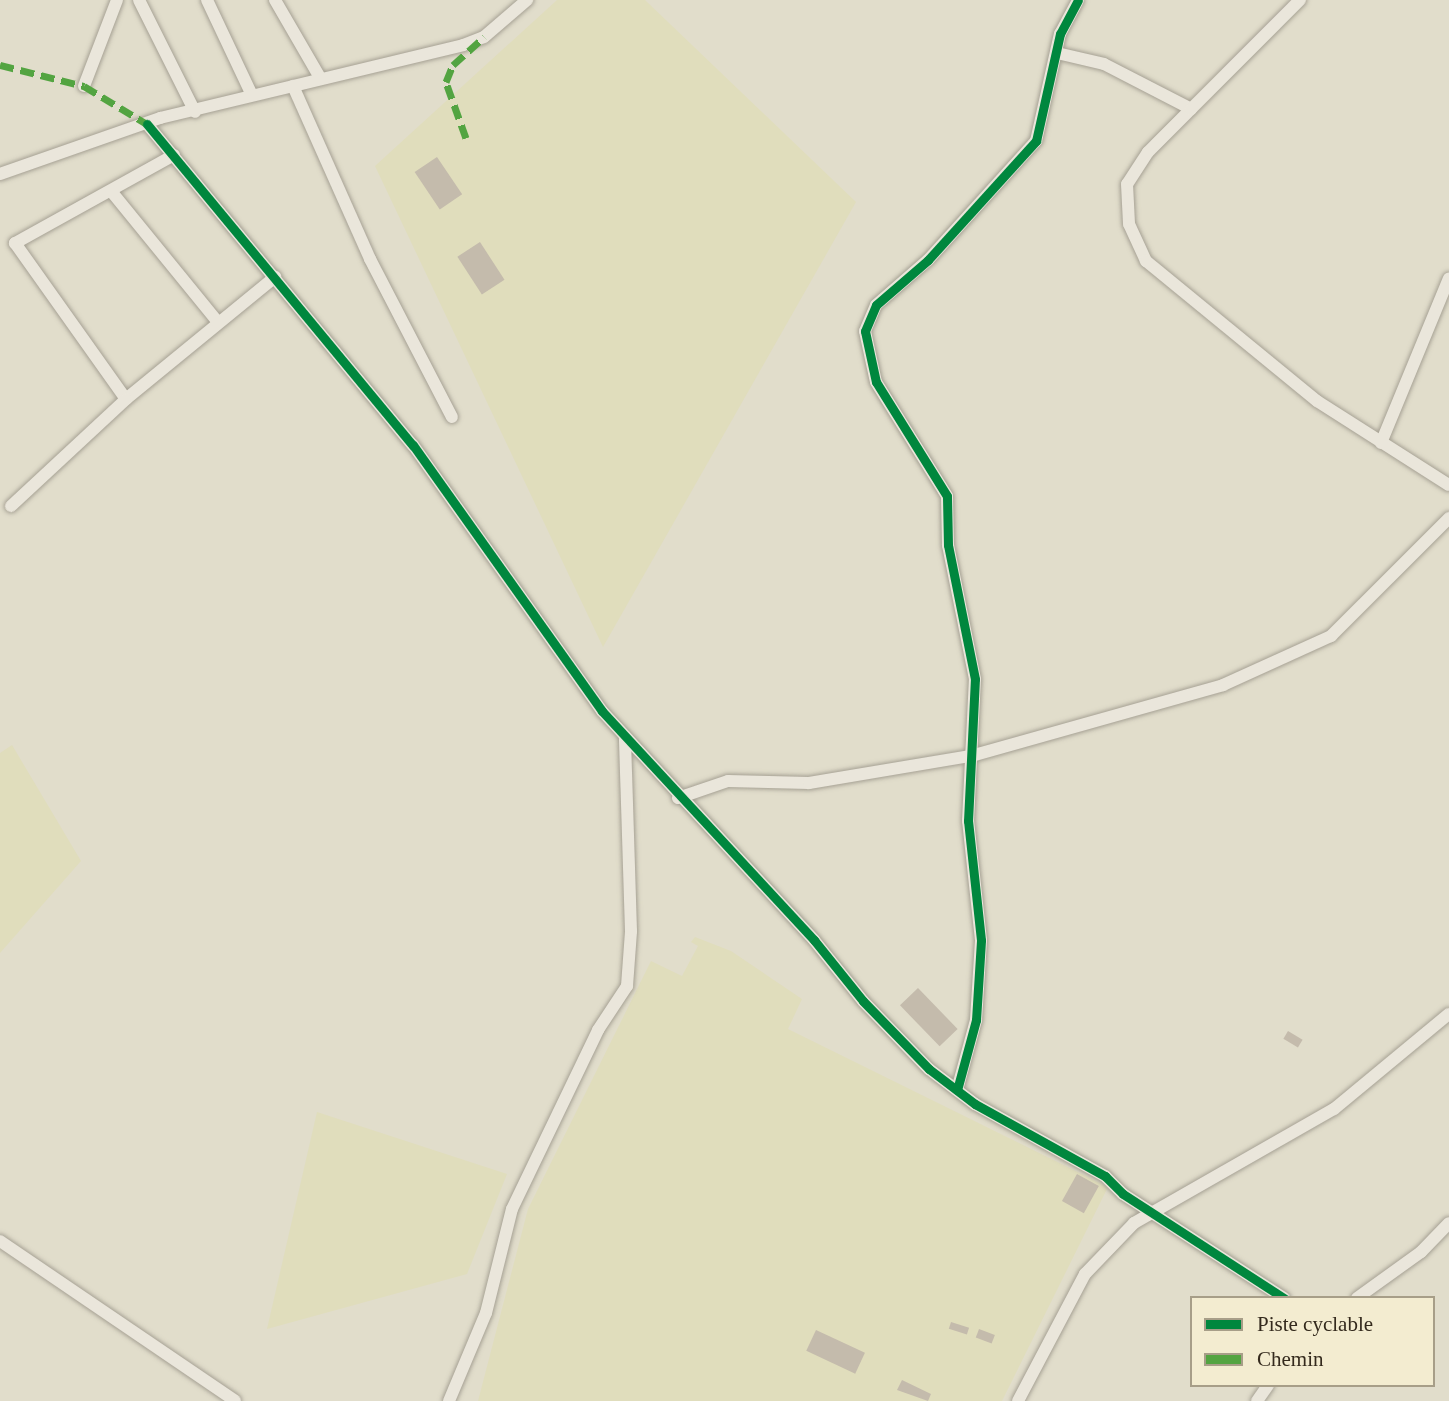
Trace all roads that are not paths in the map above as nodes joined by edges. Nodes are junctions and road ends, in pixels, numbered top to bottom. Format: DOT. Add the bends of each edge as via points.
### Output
graph roads {
  1 [pos="117,0"];
  2 [pos="139,0"];
  3 [pos="207,0"];
  4 [pos="275,0"];
  5 [pos="527,0"];
  6 [pos="1078,0"];
  7 [pos="1300,0"];
  8 [pos="1057,53"];
  9 [pos="319,76"];
  10 [pos="84,86"];
  11 [pos="293,86"];
  12 [pos="251,93"];
  13 [pos="1191,108"];
  14 [pos="195,112"];
  15 [pos="147,124"];
  16 [pos="174,155"];
  17 [pos="0,174"];
  18 [pos="111,191"];
  19 [pos="275,277"];
  20 [pos="1449,278"];
  21 [pos="218,322"];
  22 [pos="126,399"];
  23 [pos="452,417"];
  24 [pos="1381,443"];
  25 [pos="1449,485"];
  26 [pos="11,506"];
  27 [pos="1449,518"];
  28 [pos="625,736"];
  29 [pos="971,756"];
  30 [pos="678,799"];
  31 [pos="1449,1014"];
  32 [pos="957,1090"];
  33 [pos="1150,1213"];
  34 [pos="1449,1223"];
  35 [pos="0,1241"];
  36 [pos="1281,1296"];
  37 [pos="1360,1296"];
  38 [pos="235,1401"];
  39 [pos="449,1401"];
  40 [pos="1018,1401"];
  1 -- 10 [label="street"];
  2 -- 14 [label="street"];
  3 -- 12 [label="street"];
  4 -- 9 [label="street"];
  5 -- 9 [label="street" via="474,41"];
  6 -- 8 [label="street"];
  7 -- 13 [label="street"];
  8 -- 13 [label="street" via="1104,64"];
  8 -- 29 [label="street" via="1036,141 928,260 877,305 865,331 876,382 947,496 948,545 975,679"];
  9 -- 11 [label="street"];
  11 -- 12 [label="street"];
  11 -- 23 [label="street" via="370,259"];
  12 -- 14 [label="street"];
  13 -- 24 [label="street" via="1148,152 1127,184 1129,224 1146,261 1317,401"];
  14 -- 15 [label="street"];
  15 -- 16 [label="street"];
  15 -- 17 [label="street"];
  16 -- 18 [label="street"];
  16 -- 19 [label="street"];
  18 -- 21 [label="street"];
  18 -- 22 [label="street" via="15,243"];
  19 -- 21 [label="street"];
  19 -- 28 [label="street" via="413,445 535,622"];
  20 -- 24 [label="street"];
  21 -- 22 [label="street"];
  22 -- 26 [label="street"];
  24 -- 25 [label="street"];
  27 -- 29 [label="street" via="1331,636 1292,656 1113,720 1018,739"];
  28 -- 30 [label="street"];
  28 -- 39 [label="street" via="631,931 626,986 598,1030 512,1209 486,1313"];
  29 -- 30 [label="street" via="809,783 728,781"];
  29 -- 32 [label="street" via="968,821 981,940 976,1020"];
  30 -- 32 [label="street" via="698,810 863,1001"];
  31 -- 33 [label="street" via="1334,1109"];
  32 -- 33 [label="street" via="1105,1176"];
  33 -- 36 [label="street"];
  33 -- 40 [label="street" via="1085,1274"];
  34 -- 37 [label="street" via="1422,1252"];
  35 -- 38 [label="street"];
}
